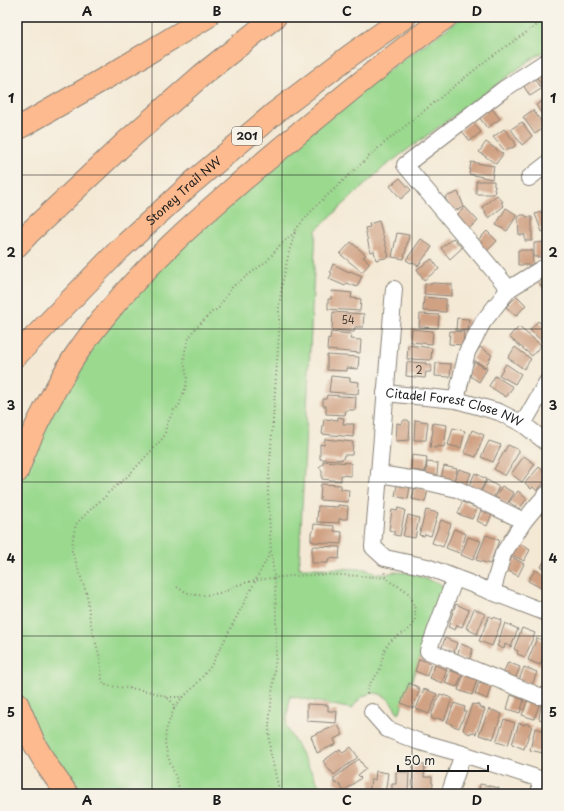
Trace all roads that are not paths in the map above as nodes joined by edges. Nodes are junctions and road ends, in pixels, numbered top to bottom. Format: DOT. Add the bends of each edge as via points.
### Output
graph roads {
  1 [pos="207,17"];
  2 [pos="275,17"];
  3 [pos="405,17"];
  4 [pos="446,17"];
  5 [pos="547,61"];
  6 [pos="17,129"];
  7 [pos="547,164"];
  8 [pos="529,178"];
  9 [pos="17,246"];
  10 [pos="547,266"];
  11 [pos="509,288"];
  12 [pos="394,289"];
  13 [pos="17,354"];
  14 [pos="547,382"];
  15 [pos="385,393"];
  16 [pos="456,400"];
  17 [pos="523,424"];
  18 [pos="547,443"];
  19 [pos="17,472"];
  20 [pos="379,474"];
  21 [pos="547,494"];
  22 [pos="524,521"];
  23 [pos="455,578"];
  24 [pos="492,592"];
  25 [pos="547,613"];
  26 [pos="547,696"];
  27 [pos="17,703"];
  28 [pos="372,712"];
  29 [pos="463,754"];
  30 [pos="542,784"];
  31 [pos="67,794"];
  32 [pos="451,794"];
  1 -- 6 [label="highway"];
  2 -- 9 [label="highway" via="197,80 127,142"];
  3 -- 13 [label="highway, Stoney Trail NW / 201" via="350,55 276,112 194,182 120,248"];
  4 -- 19 [label="highway" via="350,90 242,181 187,230 128,289 75,356 32,433"];
  5 -- 11 [label="street" via="504,89 405,165"];
  7 -- 8 [label="street"];
  10 -- 11 [label="street"];
  11 -- 16 [label="street" via="483,322 467,352"];
  12 -- 15 [label="street"];
  14 -- 17 [label="street"];
  15 -- 16 [label="street, Citadel Forest Close NW"];
  15 -- 20 [label="street, Citadel Forest Close NW"];
  16 -- 17 [label="street, Citadel Forest Close NW" via="499,412"];
  17 -- 18 [label="street, Citadel Forest Close NW"];
  20 -- 22 [label="street" via="457,489"];
  20 -- 23 [label="street, Citadel Forest Close NW" via="373,548 385,558 427,567"];
  21 -- 22 [label="street"];
  22 -- 24 [label="street" via="503,554"];
  23 -- 24 [label="street, Citadel Forest Close NW"];
  23 -- 26 [label="street" via="428,651 539,696"];
  24 -- 25 [label="street, Citadel Forest Close NW"];
  27 -- 31 [label="highway" via="35,745"];
  28 -- 29 [label="street" via="386,729"];
  29 -- 30 [label="street"];
  29 -- 32 [label="street"];
}
